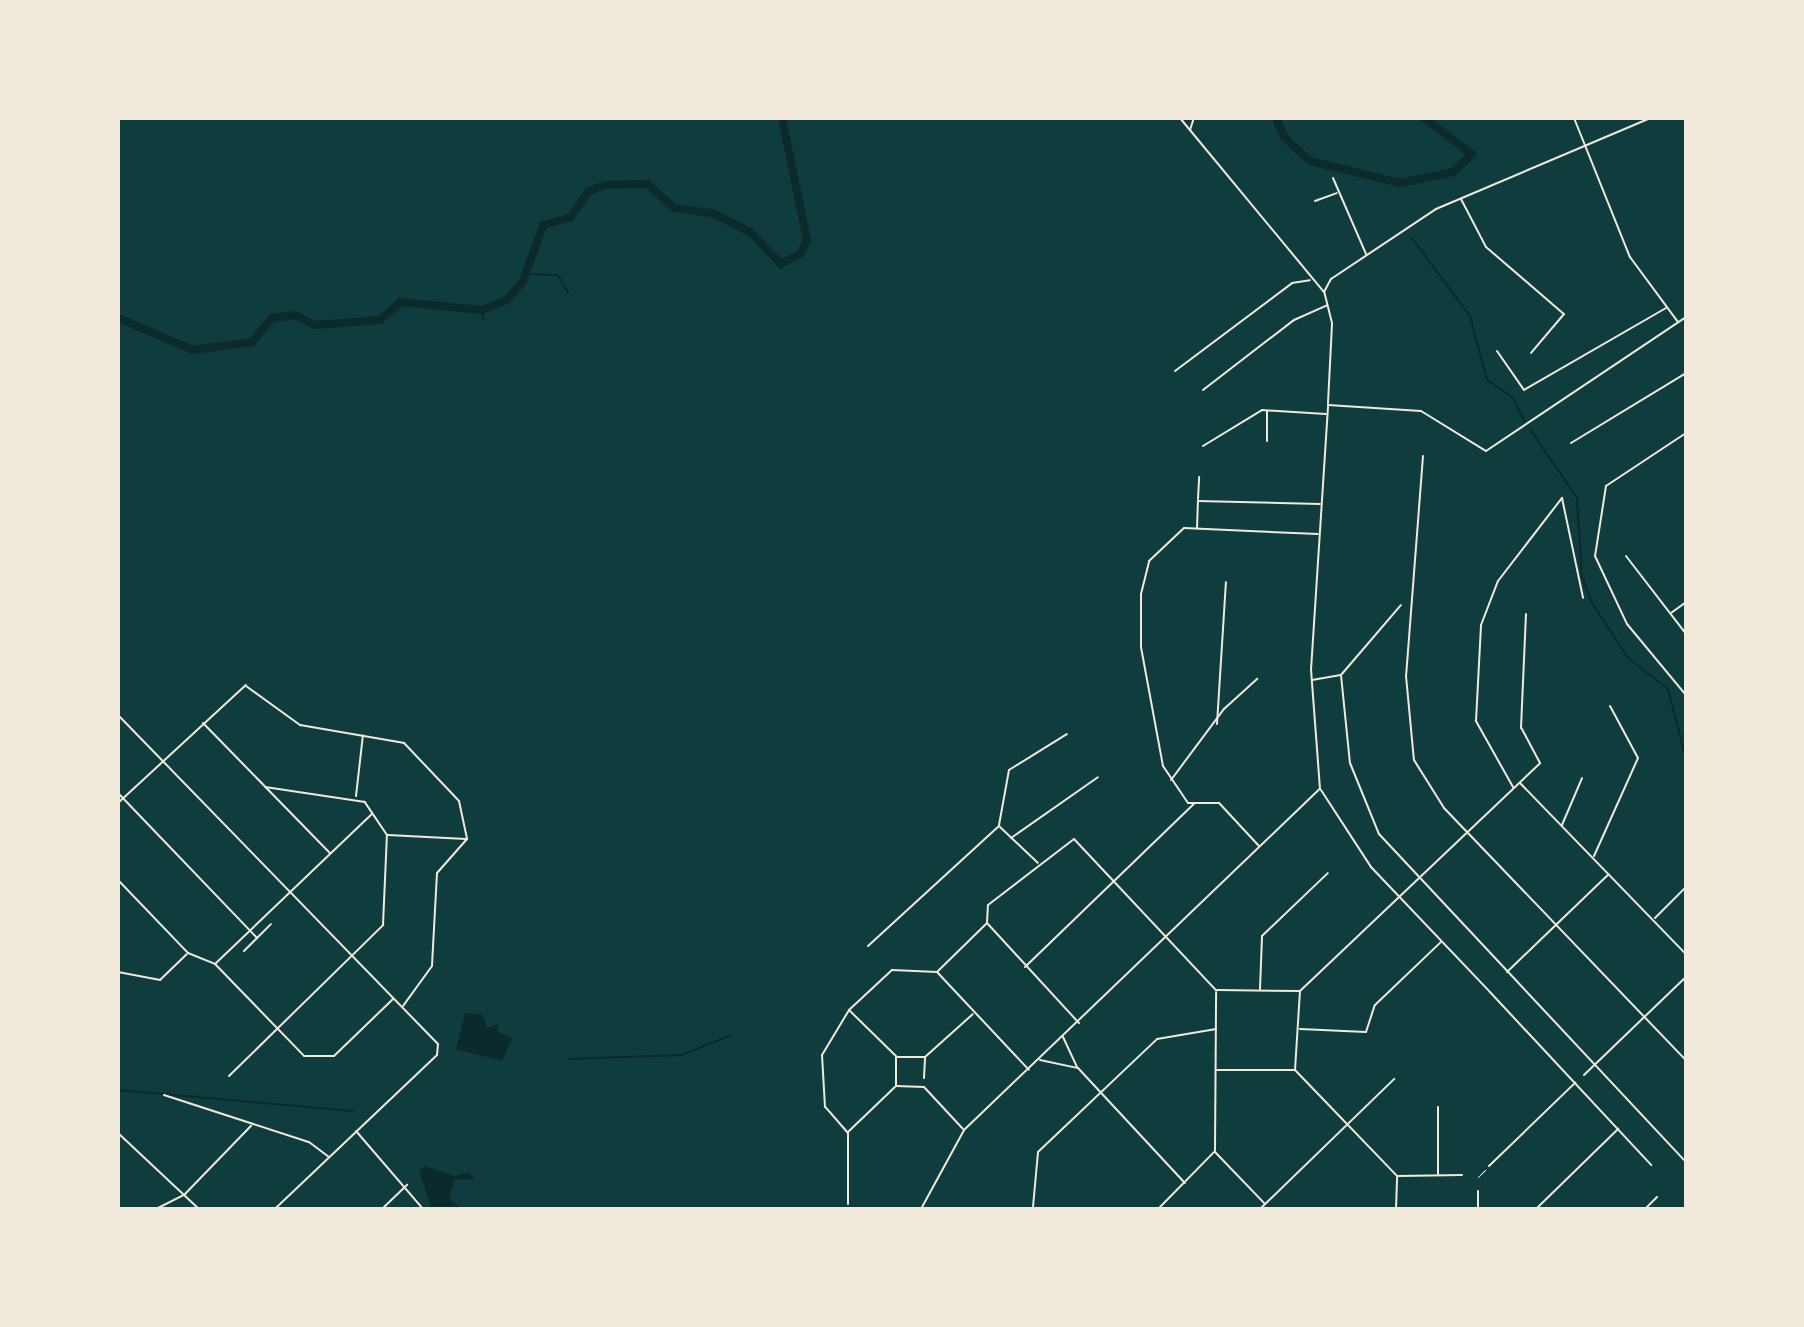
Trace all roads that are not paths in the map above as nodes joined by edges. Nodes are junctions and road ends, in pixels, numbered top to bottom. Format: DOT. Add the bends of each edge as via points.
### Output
graph roads {
  1 [pos="1180,118"];
  2 [pos="1194,118"];
  3 [pos="1574,118"];
  4 [pos="1650,118"];
  5 [pos="1190,131"];
  6 [pos="1585,145"];
  7 [pos="1333,178"];
  8 [pos="1338,193"];
  9 [pos="1461,198"];
  10 [pos="1315,201"];
  11 [pos="1367,255"];
  12 [pos="1311,280"];
  13 [pos="1324,292"];
  14 [pos="1328,305"];
  15 [pos="1667,308"];
  16 [pos="1686,317"];
  17 [pos="1678,323"];
  18 [pos="1497,351"];
  19 [pos="1531,353"];
  20 [pos="1175,371"];
  21 [pos="1686,373"];
  22 [pos="1203,390"];
  23 [pos="1328,405"];
  24 [pos="1267,410"];
  25 [pos="1327,415"];
  26 [pos="1686,433"];
  27 [pos="1267,441"];
  28 [pos="1571,443"];
  29 [pos="1203,446"];
  30 [pos="1423,456"];
  31 [pos="1199,477"];
  32 [pos="1198,501"];
  33 [pos="1321,504"];
  34 [pos="1197,529"];
  35 [pos="1319,534"];
  36 [pos="1626,556"];
  37 [pos="1226,582"];
  38 [pos="1583,598"];
  39 [pos="1686,602"];
  40 [pos="1401,605"];
  41 [pos="1526,614"];
  42 [pos="1669,614"];
  43 [pos="1686,634"];
  44 [pos="1341,675"];
  45 [pos="1257,679"];
  46 [pos="1311,681"];
  47 [pos="1686,695"];
  48 [pos="1219,698"];
  49 [pos="1610,706"];
  50 [pos="1224,709"];
  51 [pos="118,715"];
  52 [pos="203,723"];
  53 [pos="1217,724"];
  54 [pos="363,733"];
  55 [pos="1067,734"];
  56 [pos="162,761"];
  57 [pos="1098,777"];
  58 [pos="1582,778"];
  59 [pos="1171,780"];
  60 [pos="1519,782"];
  61 [pos="265,787"];
  62 [pos="1514,787"];
  63 [pos="1320,789"];
  64 [pos="118,793"];
  65 [pos="356,797"];
  66 [pos="123,798"];
  67 [pos="1196,802"];
  68 [pos="118,803"];
  69 [pos="373,813"];
  70 [pos="1561,825"];
  71 [pos="999,826"];
  72 [pos="1468,832"];
  73 [pos="387,835"];
  74 [pos="1011,838"];
  75 [pos="467,839"];
  76 [pos="1260,847"];
  77 [pos="330,853"];
  78 [pos="1594,857"];
  79 [pos="1038,863"];
  80 [pos="1328,873"];
  81 [pos="1609,874"];
  82 [pos="118,880"];
  83 [pos="1114,880"];
  84 [pos="1417,880"];
  85 [pos="1686,887"];
  86 [pos="292,891"];
  87 [pos="1398,898"];
  88 [pos="1654,918"];
  89 [pos="987,923"];
  90 [pos="271,924"];
  91 [pos="1557,925"];
  92 [pos="250,931"];
  93 [pos="1168,936"];
  94 [pos="257,938"];
  95 [pos="1441,942"];
  96 [pos="868,946"];
  97 [pos="244,951"];
  98 [pos="188,953"];
  99 [pos="1686,954"];
  100 [pos="354,956"];
  101 [pos="215,964"];
  102 [pos="1025,967"];
  103 [pos="118,972"];
  104 [pos="937,972"];
  105 [pos="1506,973"];
  106 [pos="1686,977"];
  107 [pos="1216,990"];
  108 [pos="1260,990"];
  109 [pos="1300,991"];
  110 [pos="394,999"];
  111 [pos="402,1007"];
  112 [pos="849,1010"];
  113 [pos="974,1013"];
  114 [pos="1644,1016"];
  115 [pos="1079,1023"];
  116 [pos="1216,1029"];
  117 [pos="1300,1029"];
  118 [pos="278,1030"];
  119 [pos="1063,1037"];
  120 [pos="896,1057"];
  121 [pos="925,1057"];
  122 [pos="1040,1060"];
  123 [pos="1686,1060"];
  124 [pos="1595,1064"];
  125 [pos="1078,1068"];
  126 [pos="1029,1070"];
  127 [pos="1215,1070"];
  128 [pos="1295,1070"];
  129 [pos="1584,1075"];
  130 [pos="229,1076"];
  131 [pos="924,1078"];
  132 [pos="1394,1079"];
  133 [pos="1575,1083"];
  134 [pos="896,1086"];
  135 [pos="1101,1093"];
  136 [pos="164,1095"];
  137 [pos="1438,1107"];
  138 [pos="1346,1123"];
  139 [pos="252,1126"];
  140 [pos="1618,1128"];
  141 [pos="964,1130"];
  142 [pos="355,1131"];
  143 [pos="118,1133"];
  144 [pos="848,1133"];
  145 [pos="120,1141"];
  146 [pos="1215,1151"];
  147 [pos="329,1157"];
  148 [pos="1686,1162"];
  149 [pos="1651,1165"];
  150 [pos="1489,1166"];
  151 [pos="1438,1174"];
  152 [pos="1462,1175"];
  153 [pos="1397,1176"];
  154 [pos="1185,1183"];
  155 [pos="407,1185"];
  156 [pos="1478,1191"];
  157 [pos="185,1194"];
  158 [pos="1657,1197"];
  159 [pos="1265,1204"];
  160 [pos="847,1208"];
  161 [pos="1033,1208"];
  162 [pos="156,1209"];
  163 [pos="199,1209"];
  164 [pos="275,1209"];
  165 [pos="382,1209"];
  166 [pos="423,1209"];
  167 [pos="921,1209"];
  168 [pos="1072,1209"];
  169 [pos="1158,1209"];
  170 [pos="1260,1209"];
  171 [pos="1396,1209"];
  172 [pos="1478,1209"];
  173 [pos="1536,1209"];
  174 [pos="1645,1209"];
  1 -- 5 [label="street"];
  2 -- 5 [label="street"];
  3 -- 6 [label="street"];
  4 -- 6 [label="street"];
  5 -- 12 [label="street"];
  6 -- 9 [label="street"];
  6 -- 15 [label="street" via="1630,257"];
  7 -- 8 [label="street"];
  8 -- 10 [label="street"];
  8 -- 11 [label="street"];
  9 -- 11 [label="street"];
  9 -- 19 [label="street" via="1486,247 1564,314"];
  11 -- 13 [label="street"];
  12 -- 13 [label="street"];
  12 -- 20 [label="street" via="1292,283"];
  13 -- 14 [label="street"];
  14 -- 22 [label="street" via="1294,320"];
  14 -- 23 [label="street"];
  15 -- 17 [label="street"];
  15 -- 18 [label="street" via="1524,390"];
  16 -- 17 [label="street"];
  17 -- 23 [label="street" via="1497,448 1475,450 1435,416"];
  21 -- 28 [label="street"];
  23 -- 25 [label="street"];
  24 -- 25 [label="street"];
  24 -- 27 [label="street"];
  24 -- 29 [label="street"];
  25 -- 33 [label="street"];
  26 -- 47 [label="street" via="1606,486 1595,556 1627,624"];
  30 -- 72 [label="street" via="1406,722 1427,786"];
  31 -- 32 [label="street"];
  32 -- 33 [label="street"];
  32 -- 34 [label="street"];
  33 -- 35 [label="street"];
  34 -- 35 [label="street"];
  34 -- 59 [label="street" via="1184,528 1149,561 1141,594 1152,720"];
  35 -- 46 [label="street"];
  36 -- 42 [label="street"];
  37 -- 48 [label="street"];
  38 -- 62 [label="street" via="1562,498 1498,581 1481,625 1476,721"];
  39 -- 42 [label="street"];
  40 -- 44 [label="street"];
  41 -- 60 [label="street" via="1521,728 1541,760"];
  42 -- 43 [label="street"];
  44 -- 46 [label="street"];
  44 -- 84 [label="street" via="1343,729 1360,796"];
  45 -- 50 [label="street"];
  46 -- 63 [label="street"];
  48 -- 50 [label="street"];
  48 -- 53 [label="street"];
  49 -- 78 [label="street" via="1636,747 1636,775"];
  50 -- 53 [label="street"];
  51 -- 56 [label="street"];
  52 -- 54 [label="street" via="246,685 300,725"];
  52 -- 56 [label="street"];
  52 -- 61 [label="street"];
  53 -- 59 [label="street"];
  54 -- 65 [label="street"];
  54 -- 75 [label="street" via="404,743 459,801"];
  55 -- 71 [label="street" via="1009,770"];
  56 -- 66 [label="street"];
  56 -- 86 [label="street"];
  57 -- 74 [label="street"];
  58 -- 70 [label="street"];
  59 -- 67 [label="street" via="1188,803"];
  60 -- 62 [label="street"];
  60 -- 70 [label="street"];
  61 -- 65 [label="street"];
  61 -- 77 [label="street"];
  62 -- 72 [label="street"];
  63 -- 76 [label="street"];
  63 -- 87 [label="street" via="1343,832"];
  64 -- 66 [label="street"];
  65 -- 69 [label="street"];
  66 -- 68 [label="street"];
  66 -- 92 [label="street"];
  67 -- 76 [label="street" via="1219,803"];
  67 -- 83 [label="street"];
  69 -- 73 [label="street"];
  69 -- 77 [label="street"];
  70 -- 78 [label="street"];
  71 -- 74 [label="street"];
  71 -- 96 [label="street"];
  72 -- 84 [label="street"];
  72 -- 91 [label="street"];
  73 -- 75 [label="street"];
  73 -- 100 [label="street" via="382,928"];
  74 -- 79 [label="street"];
  75 -- 111 [label="street" via="437,873 432,966 423,989"];
  76 -- 93 [label="street"];
  77 -- 86 [label="street"];
  78 -- 81 [label="street"];
  79 -- 83 [label="street" via="1074,839"];
  79 -- 89 [label="street" via="988,905"];
  80 -- 108 [label="street" via="1262,936"];
  81 -- 88 [label="street"];
  81 -- 91 [label="street"];
  82 -- 98 [label="street"];
  83 -- 93 [label="street"];
  83 -- 102 [label="street"];
  84 -- 87 [label="street"];
  84 -- 105 [label="street"];
  85 -- 88 [label="street"];
  86 -- 92 [label="street"];
  86 -- 100 [label="street"];
  87 -- 95 [label="street"];
  87 -- 109 [label="street"];
  88 -- 99 [label="street"];
  89 -- 102 [label="street"];
  89 -- 104 [label="street"];
  90 -- 94 [label="street"];
  91 -- 105 [label="street"];
  91 -- 114 [label="street"];
  92 -- 94 [label="street"];
  92 -- 101 [label="street"];
  93 -- 107 [label="street"];
  93 -- 115 [label="street"];
  94 -- 97 [label="street"];
  95 -- 117 [label="street" via="1375,1005 1366,1032"];
  95 -- 133 [label="street"];
  98 -- 101 [label="street"];
  98 -- 103 [label="street" via="160,980"];
  100 -- 110 [label="street"];
  100 -- 118 [label="street"];
  101 -- 118 [label="street"];
  102 -- 115 [label="street"];
  104 -- 112 [label="street" via="892,970"];
  104 -- 113 [label="street"];
  105 -- 124 [label="street"];
  106 -- 114 [label="street"];
  107 -- 108 [label="street"];
  107 -- 116 [label="street"];
  108 -- 109 [label="street"];
  109 -- 117 [label="street"];
  110 -- 111 [label="street"];
  110 -- 118 [label="street" via="334,1056 304,1056"];
  111 -- 142 [label="street" via="438,1044 437,1055"];
  112 -- 120 [label="street"];
  112 -- 144 [label="street" via="822,1055 825,1107"];
  113 -- 121 [label="street"];
  113 -- 126 [label="street"];
  114 -- 123 [label="street"];
  114 -- 124 [label="street"];
  115 -- 119 [label="street"];
  116 -- 127 [label="street"];
  116 -- 135 [label="street" via="1165,1034"];
  117 -- 128 [label="street"];
  118 -- 130 [label="street"];
  119 -- 122 [label="street"];
  119 -- 125 [label="street"];
  120 -- 121 [label="street"];
  120 -- 134 [label="street"];
  121 -- 131 [label="street"];
  122 -- 125 [label="street"];
  122 -- 126 [label="street"];
  124 -- 129 [label="street"];
  124 -- 148 [label="street"];
  125 -- 135 [label="street"];
  126 -- 141 [label="street"];
  127 -- 128 [label="street"];
  127 -- 146 [label="street"];
  128 -- 138 [label="street"];
  132 -- 138 [label="street"];
  133 -- 140 [label="street"];
  133 -- 150 [label="street"];
  134 -- 141 [label="street" via="924,1087"];
  134 -- 144 [label="street"];
  135 -- 154 [label="street"];
  135 -- 161 [label="street" via="1034,1159"];
  136 -- 139 [label="street"];
  137 -- 151 [label="street"];
  138 -- 153 [label="street"];
  138 -- 159 [label="street"];
  139 -- 147 [label="street" via="309,1142"];
  139 -- 157 [label="street"];
  140 -- 149 [label="street"];
  140 -- 173 [label="street"];
  141 -- 167 [label="street"];
  142 -- 147 [label="street"];
  142 -- 155 [label="street"];
  143 -- 145 [label="street"];
  144 -- 160 [label="street"];
  145 -- 157 [label="street"];
  146 -- 154 [label="street"];
  146 -- 159 [label="street"];
  147 -- 164 [label="street"];
  151 -- 152 [label="street"];
  151 -- 153 [label="street"];
  153 -- 171 [label="street"];
  154 -- 169 [label="street"];
  155 -- 165 [label="street"];
  155 -- 166 [label="street"];
  156 -- 172 [label="street"];
  157 -- 162 [label="street"];
  157 -- 163 [label="street"];
  158 -- 174 [label="street"];
  159 -- 170 [label="street"];
  160 -- 167 [label="street"];
  161 -- 167 [label="street"];
  161 -- 168 [label="street"];
  168 -- 169 [label="street"];
}
